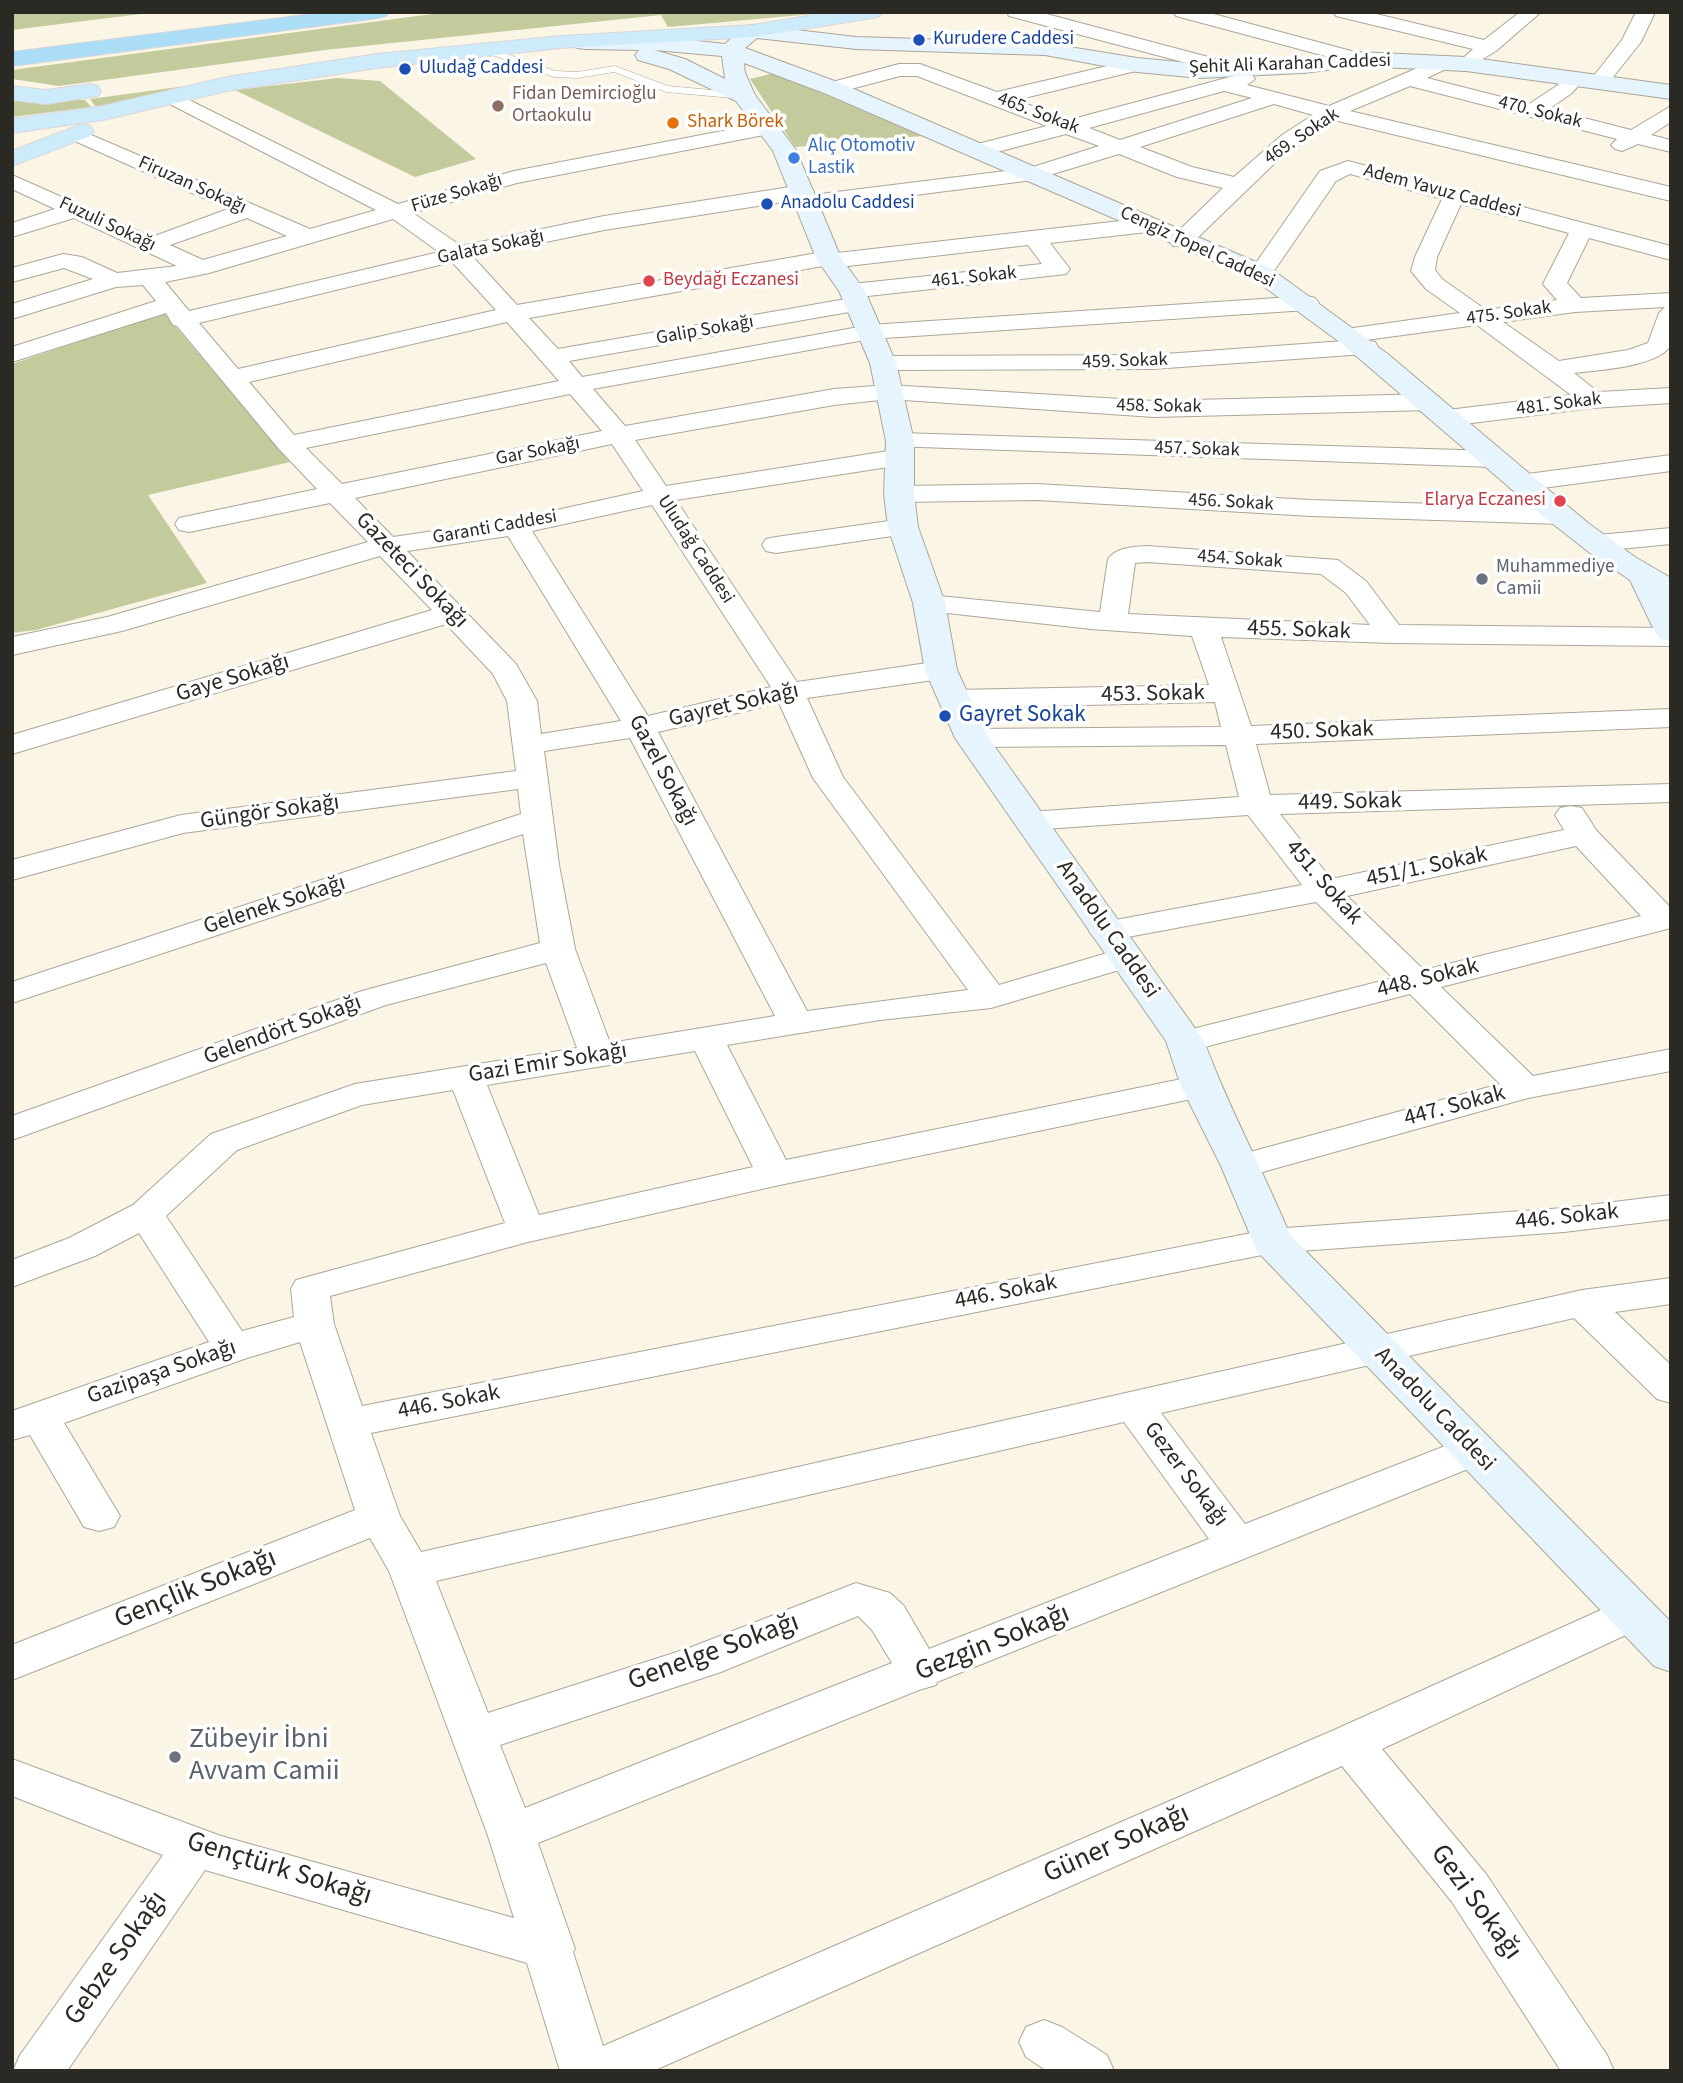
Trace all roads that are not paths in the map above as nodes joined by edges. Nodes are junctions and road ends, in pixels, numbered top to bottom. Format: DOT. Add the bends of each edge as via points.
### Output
graph roads {
  1 [pos="253,12"];
  2 [pos="379,12"];
  3 [pos="873,12"];
  4 [pos="1016,12"];
  5 [pos="1183,12"];
  6 [pos="1343,12"];
  7 [pos="1531,12"];
  8 [pos="1646,12"];
  9 [pos="753,31"];
  10 [pos="822,31"];
  11 [pos="561,43"];
  12 [pos="1489,47"];
  13 [pos="19,50"];
  14 [pos="487,50"];
  15 [pos="733,51"];
  16 [pos="1359,59"];
  17 [pos="376,61"];
  18 [pos="1443,63"];
  19 [pos="1466,64"];
  20 [pos="1137,65"];
  21 [pos="1219,78"];
  22 [pos="1574,79"];
  23 [pos="1410,80"];
  24 [pos="1599,82"];
  25 [pos="832,88"];
  26 [pos="1671,92"];
  27 [pos="12,93"];
  28 [pos="744,96"];
  29 [pos="171,97"];
  30 [pos="1273,98"];
  31 [pos="999,99"];
  32 [pos="1533,110"];
  33 [pos="1671,112"];
  34 [pos="1331,113"];
  35 [pos="1067,125"];
  36 [pos="12,126"];
  37 [pos="769,128"];
  38 [pos="75,134"];
  39 [pos="1634,137"];
  40 [pos="1671,146"];
  41 [pos="1123,148"];
  42 [pos="978,151"];
  43 [pos="12,159"];
  44 [pos="1580,173"];
  45 [pos="1033,174"];
  46 [pos="12,181"];
  47 [pos="1240,186"];
  48 [pos="1671,194"];
  49 [pos="1454,196"];
  50 [pos="804,197"];
  51 [pos="75,210"];
  52 [pos="247,210"];
  53 [pos="397,212"];
  54 [pos="1147,225"];
  55 [pos="1582,228"];
  56 [pos="12,230"];
  57 [pos="309,237"];
  58 [pos="1034,238"];
  59 [pos="1181,241"];
  60 [pos="150,245"];
  61 [pos="1671,253"];
  62 [pos="457,254"];
  63 [pos="830,260"];
  64 [pos="201,268"];
  65 [pos="1261,273"];
  66 [pos="12,275"];
  67 [pos="149,278"];
  68 [pos="114,280"];
  69 [pos="1671,300"];
  70 [pos="1307,303"];
  71 [pos="1575,305"];
  72 [pos="12,312"];
  73 [pos="176,312"];
  74 [pos="1671,313"];
  75 [pos="512,314"];
  76 [pos="1484,318"];
  77 [pos="870,336"];
  78 [pos="1357,341"];
  79 [pos="12,355"];
  80 [pos="552,357"];
  81 [pos="1554,369"];
  82 [pos="232,378"];
  83 [pos="577,385"];
  84 [pos="1671,395"];
  85 [pos="1592,400"];
  86 [pos="1439,410"];
  87 [pos="619,435"];
  88 [pos="288,444"];
  89 [pos="901,449"];
  90 [pos="1494,458"];
  91 [pos="1671,463"];
  92 [pos="1520,483"];
  93 [pos="335,492"];
  94 [pos="659,495"];
  95 [pos="901,510"];
  96 [pos="1562,516"];
  97 [pos="189,524"];
  98 [pos="516,527"];
  99 [pos="1671,536"];
  100 [pos="1599,543"];
  101 [pos="776,545"];
  102 [pos="384,546"];
  103 [pos="1658,584"];
  104 [pos="929,603"];
  105 [pos="453,613"];
  106 [pos="1113,622"];
  107 [pos="1203,627"];
  108 [pos="1391,634"];
  109 [pos="1671,634"];
  110 [pos="12,646"];
  111 [pos="947,685"];
  112 [pos="789,692"];
  113 [pos="1227,693"];
  114 [pos="1671,718"];
  115 [pos="640,727"];
  116 [pos="1237,736"];
  117 [pos="972,738"];
  118 [pos="527,745"];
  119 [pos="12,746"];
  120 [pos="531,778"];
  121 [pos="1671,793"];
  122 [pos="1561,798"];
  123 [pos="1257,805"];
  124 [pos="537,819"];
  125 [pos="1030,821"];
  126 [pos="1583,835"];
  127 [pos="12,870"];
  128 [pos="1323,891"];
  129 [pos="1667,919"];
  130 [pos="1115,944"];
  131 [pos="558,949"];
  132 [pos="1417,982"];
  133 [pos="12,993"];
  134 [pos="991,998"];
  135 [pos="796,1023"];
  136 [pos="706,1038"];
  137 [pos="1185,1041"];
  138 [pos="597,1056"];
  139 [pos="1671,1060"];
  140 [pos="466,1077"];
  141 [pos="1201,1086"];
  142 [pos="1525,1088"];
  143 [pos="12,1129"];
  144 [pos="1241,1166"];
  145 [pos="775,1174"];
  146 [pos="1669,1210"];
  147 [pos="146,1214"];
  148 [pos="526,1230"];
  149 [pos="1272,1241"];
  150 [pos="12,1274"];
  151 [pos="1671,1291"];
  152 [pos="1582,1303"];
  153 [pos="314,1324"];
  154 [pos="233,1348"];
  155 [pos="1376,1350"];
  156 [pos="1671,1389"];
  157 [pos="1132,1404"];
  158 [pos="26,1422"];
  159 [pos="346,1423"];
  160 [pos="1473,1451"];
  161 [pos="99,1516"];
  162 [pos="379,1517"];
  163 [pos="1238,1546"];
  164 [pos="410,1571"];
  165 [pos="1632,1613"];
  166 [pos="1671,1653"];
  167 [pos="12,1663"];
  168 [pos="920,1673"];
  169 [pos="473,1736"];
  170 [pos="1349,1743"];
  171 [pos="12,1777"];
  172 [pos="511,1833"];
  173 [pos="196,1846"];
  174 [pos="550,1949"];
  175 [pos="1044,2042"];
  176 [pos="38,2071"];
  177 [pos="586,2071"];
  178 [pos="599,2071"];
  179 [pos="1089,2071"];
  180 [pos="1589,2071"];
  1 -- 13 [label="highway"];
  2 -- 13 [label="highway"];
  3 -- 10 [label="main road"];
  4 -- 21 [label="street" via="1205,62 1214,66"];
  5 -- 16 [label="street"];
  6 -- 12 [label="street"];
  7 -- 12 [label="street"];
  8 -- 24 [label="street" via="1631,42"];
  9 -- 10 [label="main road, Şehit Ali Karahan Caddesi"];
  9 -- 11 [label="main road"];
  9 -- 15 [label="main road" via="736,43"];
  10 -- 20 [label="main road, Şehit Ali Karahan Caddesi" via="918,47 1045,49"];
  11 -- 14 [label="main road"];
  11 -- 15 [label="main road, Cengiz Topel Caddesi" via="670,44"];
  11 -- 28 [label="main road" via="631,51 677,64"];
  12 -- 19 [label="street"];
  14 -- 17 [label="main road"];
  14 -- 28 [label="lane" via="554,74 615,69 666,89"];
  15 -- 25 [label="main road, Cengiz Topel Caddesi"];
  15 -- 28 [label="main road" via="734,73"];
  16 -- 18 [label="main road, Şehit Ali Karahan Caddesi"];
  16 -- 21 [label="main road, Şehit Ali Karahan Caddesi"];
  17 -- 27 [label="main road" via="46,97"];
  17 -- 29 [label="main road"];
  18 -- 19 [label="main road, Şehit Ali Karahan Caddesi"];
  18 -- 23 [label="street, 469. Sokak"];
  19 -- 22 [label="main road, Şehit Ali Karahan Caddesi"];
  20 -- 21 [label="main road, Şehit Ali Karahan Caddesi"];
  20 -- 31 [label="street"];
  21 -- 30 [label="street"];
  21 -- 35 [label="street"];
  22 -- 24 [label="main road, Şehit Ali Karahan Caddesi"];
  22 -- 32 [label="street"];
  23 -- 32 [label="street, 470. Sokak"];
  23 -- 34 [label="street, 469. Sokak"];
  24 -- 26 [label="main road, Şehit Ali Karahan Caddesi"];
  25 -- 31 [label="street, 465. Sokak" via="899,70 920,70"];
  25 -- 42 [label="main road, Cengiz Topel Caddesi"];
  28 -- 37 [label="main road, Anadolu Caddesi"];
  29 -- 36 [label="main road" via="70,119"];
  29 -- 38 [label="main road"];
  29 -- 53 [label="street, Uludağ Caddesi"];
  30 -- 34 [label="street"];
  30 -- 41 [label="street, Galata Sokağı"];
  31 -- 35 [label="street, 465. Sokak"];
  32 -- 39 [label="street, 470. Sokak"];
  33 -- 39 [label="street"];
  34 -- 44 [label="street"];
  34 -- 47 [label="street, 469. Sokak" via="1253,170"];
  35 -- 41 [label="street, 465. Sokak"];
  35 -- 42 [label="street"];
  37 -- 50 [label="main road, Anadolu Caddesi"];
  37 -- 53 [label="street, Füze Sokağı" via="514,177"];
  38 -- 43 [label="main road"];
  38 -- 52 [label="street, Firuzan Sokağı"];
  39 -- 40 [label="street, 470. Sokak"];
  39 -- 44 [label="street"];
  41 -- 45 [label="street, Galata Sokağı"];
  41 -- 47 [label="street, 465. Sokak" via="1185,172"];
  42 -- 45 [label="main road, Cengiz Topel Caddesi"];
  44 -- 48 [label="street"];
  45 -- 50 [label="street, Galata Sokağı"];
  45 -- 54 [label="main road, Cengiz Topel Caddesi"];
  46 -- 51 [label="street, Fuzuli Sokağı"];
  47 -- 59 [label="street, 469. Sokak"];
  49 -- 55 [label="street, Adem Yavuz Caddesi"];
  49 -- 65 [label="street, Adem Yavuz Caddesi" via="1348,167 1328,176"];
  49 -- 76 [label="street" via="1423,271 1434,284"];
  50 -- 62 [label="street, Galata Sokağı" via="604,223"];
  50 -- 63 [label="main road, Anadolu Caddesi"];
  51 -- 56 [label="street"];
  51 -- 60 [label="street, Fuzuli Sokağı"];
  52 -- 57 [label="street, Firuzan Sokağı"];
  52 -- 60 [label="street"];
  53 -- 57 [label="street, Füze Sokağı"];
  53 -- 62 [label="street, Uludağ Caddesi"];
  54 -- 58 [label="street"];
  54 -- 59 [label="main road, Cengiz Topel Caddesi"];
  55 -- 61 [label="street, Adem Yavuz Caddesi"];
  55 -- 71 [label="street" via="1555,284"];
  57 -- 64 [label="street, Füze Sokağı"];
  58 -- 63 [label="street"];
  58 -- 77 [label="street, 461. Sokak" via="1058,269"];
  59 -- 65 [label="main road, Cengiz Topel Caddesi"];
  60 -- 64 [label="street, Fuzuli Sokağı"];
  62 -- 73 [label="street, Galata Sokağı"];
  62 -- 75 [label="street, Uludağ Caddesi"];
  63 -- 75 [label="street"];
  63 -- 77 [label="main road, Anadolu Caddesi"];
  64 -- 67 [label="street, Füze Sokağı"];
  65 -- 70 [label="main road, Cengiz Topel Caddesi"];
  66 -- 68 [label="street" via="63,261"];
  67 -- 68 [label="street"];
  67 -- 73 [label="street, Gazeteci Sokağı"];
  68 -- 72 [label="street"];
  69 -- 71 [label="street, 475. Sokak"];
  70 -- 77 [label="street"];
  70 -- 78 [label="main road, Cengiz Topel Caddesi"];
  71 -- 76 [label="street, 475. Sokak"];
  73 -- 79 [label="street, Galata Sokağı"];
  73 -- 82 [label="street, Gazeteci Sokağı"];
  74 -- 81 [label="street" via="1658,347 1633,358"];
  75 -- 80 [label="street, Uludağ Caddesi"];
  75 -- 82 [label="street"];
  76 -- 78 [label="street, 475. Sokak"];
  76 -- 81 [label="street"];
  77 -- 78 [label="street, 459. Sokak" via="1152,362"];
  77 -- 80 [label="street, Galip Sokağı"];
  77 -- 83 [label="street"];
  77 -- 86 [label="street, 458. Sokak" via="1154,409"];
  77 -- 87 [label="street, Gar Sokağı" via="834,397"];
  77 -- 89 [label="main road, Anadolu Caddesi"];
  78 -- 86 [label="main road, Cengiz Topel Caddesi"];
  80 -- 83 [label="street, Uludağ Caddesi"];
  81 -- 85 [label="street"];
  82 -- 88 [label="street, Gazeteci Sokağı"];
  83 -- 87 [label="street, Uludağ Caddesi"];
  83 -- 88 [label="street"];
  84 -- 85 [label="street, 481. Sokak"];
  85 -- 86 [label="street, 481. Sokak"];
  86 -- 90 [label="main road, Cengiz Topel Caddesi"];
  87 -- 93 [label="street, Gar Sokağı"];
  87 -- 94 [label="street, Uludağ Caddesi"];
  88 -- 93 [label="street, Gazeteci Sokağı"];
  89 -- 90 [label="street, 457. Sokak"];
  89 -- 94 [label="street, Garanti Caddesi"];
  89 -- 95 [label="main road, Anadolu Caddesi"];
  90 -- 92 [label="main road, Cengiz Topel Caddesi"];
  91 -- 92 [label="street"];
  92 -- 96 [label="main road, Cengiz Topel Caddesi"];
  93 -- 97 [label="street, Gar Sokağı"];
  93 -- 102 [label="street, Gazeteci Sokağı"];
  94 -- 98 [label="street, Garanti Caddesi"];
  94 -- 112 [label="street, Uludağ Caddesi"];
  95 -- 96 [label="street, 456. Sokak" via="1037,492"];
  95 -- 101 [label="street, 456. Sokak"];
  95 -- 104 [label="main road, Anadolu Caddesi"];
  96 -- 100 [label="main road, Cengiz Topel Caddesi"];
  98 -- 102 [label="street, Garanti Caddesi"];
  98 -- 115 [label="street, Gazel Sokağı"];
  99 -- 100 [label="street"];
  100 -- 103 [label="main road, Cengiz Topel Caddesi"];
  102 -- 105 [label="street, Gazeteci Sokağı"];
  102 -- 110 [label="street, Garanti Caddesi" via="112,625"];
  103 -- 109 [label="main road"];
  104 -- 106 [label="street, 455. Sokak"];
  104 -- 111 [label="main road, Anadolu Caddesi"];
  105 -- 118 [label="street, Gazeteci Sokağı" via="506,670 522,701"];
  105 -- 119 [label="street, Gaye Sokağı"];
  106 -- 107 [label="street, 455. Sokak"];
  106 -- 108 [label="street, 454. Sokak" via="1122,559 1147,554 1328,566 1356,587"];
  107 -- 108 [label="street, 455. Sokak"];
  107 -- 113 [label="street, 451. Sokak"];
  108 -- 109 [label="street, 455. Sokak"];
  111 -- 112 [label="street, Gayret Sokağı"];
  111 -- 113 [label="street, 453. Sokak"];
  111 -- 117 [label="main road, Anadolu Caddesi"];
  112 -- 115 [label="street, Gayret Sokağı"];
  112 -- 134 [label="street, Uludağ Caddesi" via="828,778"];
  113 -- 116 [label="street, 451. Sokak"];
  114 -- 116 [label="street, 450. Sokak"];
  115 -- 118 [label="street, Gayret Sokağı"];
  115 -- 135 [label="street, Gazel Sokağı"];
  116 -- 117 [label="street, 450. Sokak"];
  116 -- 123 [label="street, 451. Sokak"];
  117 -- 125 [label="main road, Anadolu Caddesi"];
  118 -- 120 [label="street, Gazeteci Sokağı"];
  120 -- 124 [label="street, Gazeteci Sokağı"];
  120 -- 127 [label="street, Güngör Sokağı" via="181,824"];
  121 -- 122 [label="street, 449. Sokak"];
  122 -- 123 [label="street, 449. Sokak"];
  122 -- 126 [label="street"];
  123 -- 125 [label="street, 449. Sokak"];
  123 -- 128 [label="street, 451. Sokak"];
  124 -- 131 [label="street, Gazeteci Sokağı"];
  124 -- 133 [label="street, Gelenek Sokağı"];
  125 -- 130 [label="main road, Anadolu Caddesi"];
  126 -- 128 [label="street, 451/1. Sokak"];
  126 -- 129 [label="street"];
  128 -- 130 [label="street, 451/1. Sokak"];
  128 -- 132 [label="street, 451. Sokak"];
  129 -- 132 [label="street, 448. Sokak"];
  130 -- 134 [label="street, Gazi Emir Sokağı"];
  130 -- 137 [label="main road, Anadolu Caddesi"];
  131 -- 138 [label="street, Gazeteci Sokağı"];
  131 -- 143 [label="street, Gelendört Sokağı" via="374,998"];
  132 -- 137 [label="street, 448. Sokak"];
  132 -- 142 [label="street, 451. Sokak"];
  134 -- 135 [label="street, Gazi Emir Sokağı"];
  135 -- 136 [label="street, Gazi Emir Sokağı"];
  136 -- 138 [label="street, Gazi Emir Sokağı"];
  136 -- 145 [label="street"];
  137 -- 141 [label="main road, Anadolu Caddesi"];
  138 -- 140 [label="street, Gazi Emir Sokağı"];
  139 -- 142 [label="street, 447. Sokak"];
  140 -- 147 [label="street, Gazi Emir Sokağı" via="355,1095 224,1142"];
  140 -- 148 [label="street"];
  141 -- 144 [label="main road, Anadolu Caddesi"];
  141 -- 145 [label="street"];
  142 -- 144 [label="street, 447. Sokak"];
  144 -- 149 [label="main road, Anadolu Caddesi"];
  145 -- 148 [label="street"];
  146 -- 149 [label="street, 446. Sokak"];
  147 -- 150 [label="street, Gazi Emir Sokağı" via="82,1247"];
  147 -- 154 [label="street"];
  148 -- 153 [label="street" via="310,1289"];
  149 -- 155 [label="main road, Anadolu Caddesi"];
  149 -- 159 [label="street, 446. Sokak"];
  151 -- 152 [label="street"];
  152 -- 155 [label="street"];
  152 -- 156 [label="street"];
  153 -- 154 [label="street, Gazipaşa Sokağı"];
  153 -- 159 [label="street"];
  154 -- 158 [label="street, Gazipaşa Sokağı"];
  155 -- 157 [label="street"];
  155 -- 160 [label="main road, Anadolu Caddesi"];
  157 -- 163 [label="street, Gezer Sokağı"];
  157 -- 164 [label="street"];
  158 -- 161 [label="street"];
  159 -- 162 [label="street"];
  160 -- 163 [label="street, Gezgin Sokağı"];
  160 -- 165 [label="main road, Anadolu Caddesi"];
  162 -- 164 [label="street"];
  162 -- 167 [label="street, Gençlik Sokağı"];
  163 -- 168 [label="street, Gezgin Sokağı"];
  164 -- 169 [label="street"];
  165 -- 166 [label="main road, Anadolu Caddesi"];
  165 -- 170 [label="street, Güner Sokağı"];
  168 -- 169 [label="street, Genelge Sokağı" via="888,1618 875,1605 856,1599 705,1660"];
  168 -- 172 [label="street, Gezgin Sokağı"];
  169 -- 172 [label="street"];
  170 -- 178 [label="street, Güner Sokağı"];
  170 -- 180 [label="street, Gezi Sokağı" via="1469,1888"];
  171 -- 173 [label="street, Gençtürk Sokağı"];
  172 -- 174 [label="street"];
  173 -- 174 [label="street, Gençtürk Sokağı"];
  173 -- 176 [label="street, Gebze Sokağı"];
  174 -- 177 [label="street"];
  175 -- 179 [label="street"];
}
